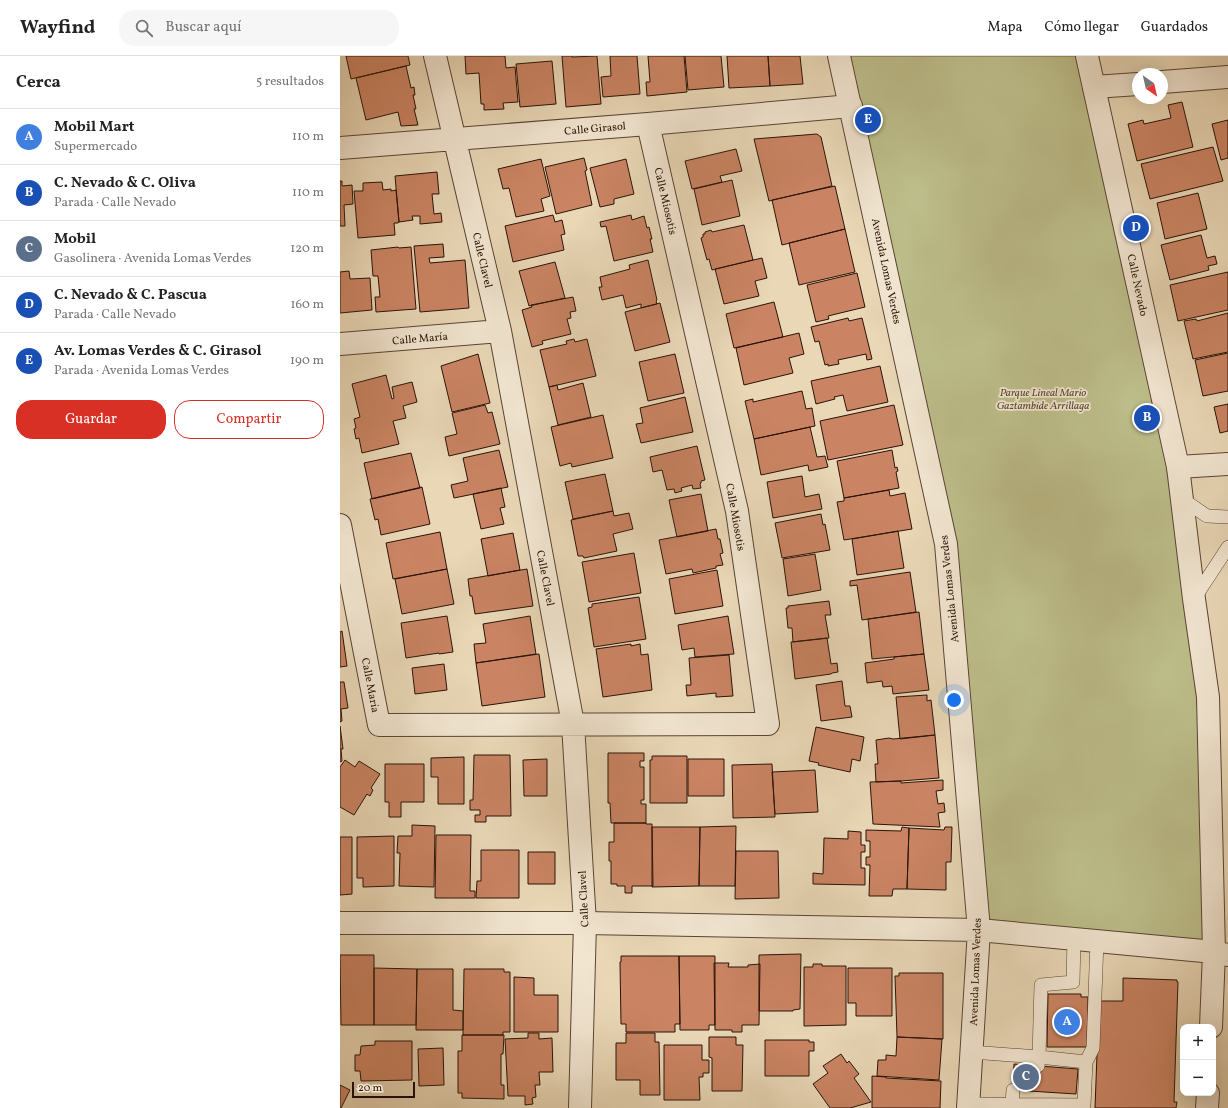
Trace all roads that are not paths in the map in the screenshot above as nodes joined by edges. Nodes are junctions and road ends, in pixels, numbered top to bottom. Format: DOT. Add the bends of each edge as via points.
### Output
graph roads {
  1 [pos="435,56"];
  2 [pos="839,56"];
  3 [pos="1087,56"];
  4 [pos="1228,77"];
  5 [pos="1168,82"];
  6 [pos="1132,84"];
  7 [pos="1094,87"];
  8 [pos="851,106"];
  9 [pos="648,124"];
  10 [pos="455,139"];
  11 [pos="340,148"];
  12 [pos="500,331"];
  13 [pos="340,344"];
  14 [pos="1228,464"];
  15 [pos="1178,467"];
  16 [pos="1182,499"];
  17 [pos="1228,517"];
  18 [pos="340,525"];
  19 [pos="1228,547"];
  20 [pos="1194,599"];
  21 [pos="573,724"];
  22 [pos="585,923"];
  23 [pos="340,924"];
  24 [pos="978,930"];
  25 [pos="1074,939"];
  26 [pos="1097,941"];
  27 [pos="1221,954"];
  28 [pos="1211,1024"];
  29 [pos="971,1052"];
  30 [pos="1038,1061"];
  31 [pos="1086,1062"];
  32 [pos="1013,1090"];
  33 [pos="1208,1096"];
  34 [pos="1012,1104"];
  35 [pos="968,1106"];
  36 [pos="580,1108"];
  37 [pos="1207,1108"];
  1 -- 10 [label="street, Calle Clavel"];
  2 -- 8 [label="street, Avenida Lomas Verdes"];
  3 -- 7 [label="street, Calle Nevado"];
  4 -- 5 [label="street"];
  6 -- 7 [label="street"];
  7 -- 15 [label="street, Calle Nevado"];
  8 -- 9 [label="street, Calle Girasol"];
  8 -- 24 [label="street, Avenida Lomas Verdes" via="946,544"];
  9 -- 10 [label="street, Calle Girasol"];
  9 -- 21 [label="street, Calle Miosotis" via="737,511 768,724"];
  10 -- 11 [label="street, Calle Girasol"];
  10 -- 12 [label="street, Calle Clavel"];
  12 -- 13 [label="street, Calle María"];
  12 -- 21 [label="street, Calle Clavel"];
  14 -- 15 [label="street"];
  15 -- 16 [label="street, Calle Nevado"];
  16 -- 17 [label="lane" via="1208,516"];
  16 -- 20 [label="street, Calle Nevado"];
  18 -- 21 [label="street, Calle María" via="379,725"];
  19 -- 20 [label="lane"];
  20 -- 27 [label="street, Calle Nevado" via="1208,696"];
  21 -- 22 [label="street, Calle Clavel"];
  22 -- 23 [label="street"];
  22 -- 24 [label="street"];
  22 -- 36 [label="street, Calle Clavel"];
  24 -- 25 [label="street"];
  24 -- 29 [label="street, Avenida Lomas Verdes"];
  25 -- 26 [label="street"];
  25 -- 30 [label="lane" via="1073,982 1041,985"];
  26 -- 27 [label="street"];
  26 -- 31 [label="lane" via="1093,1048"];
  27 -- 28 [label="street, Calle Nevado"];
  29 -- 30 [label="lane" via="1015,1060"];
  29 -- 35 [label="street, Avenida Lomas Verdes"];
  30 -- 31 [label="lane" via="1062,1064"];
  31 -- 34 [label="lane" via="1084,1105 1060,1099 1037,1098"];
  32 -- 34 [label="lane"];
  33 -- 37 [label="street"];
  34 -- 35 [label="lane"];
}
